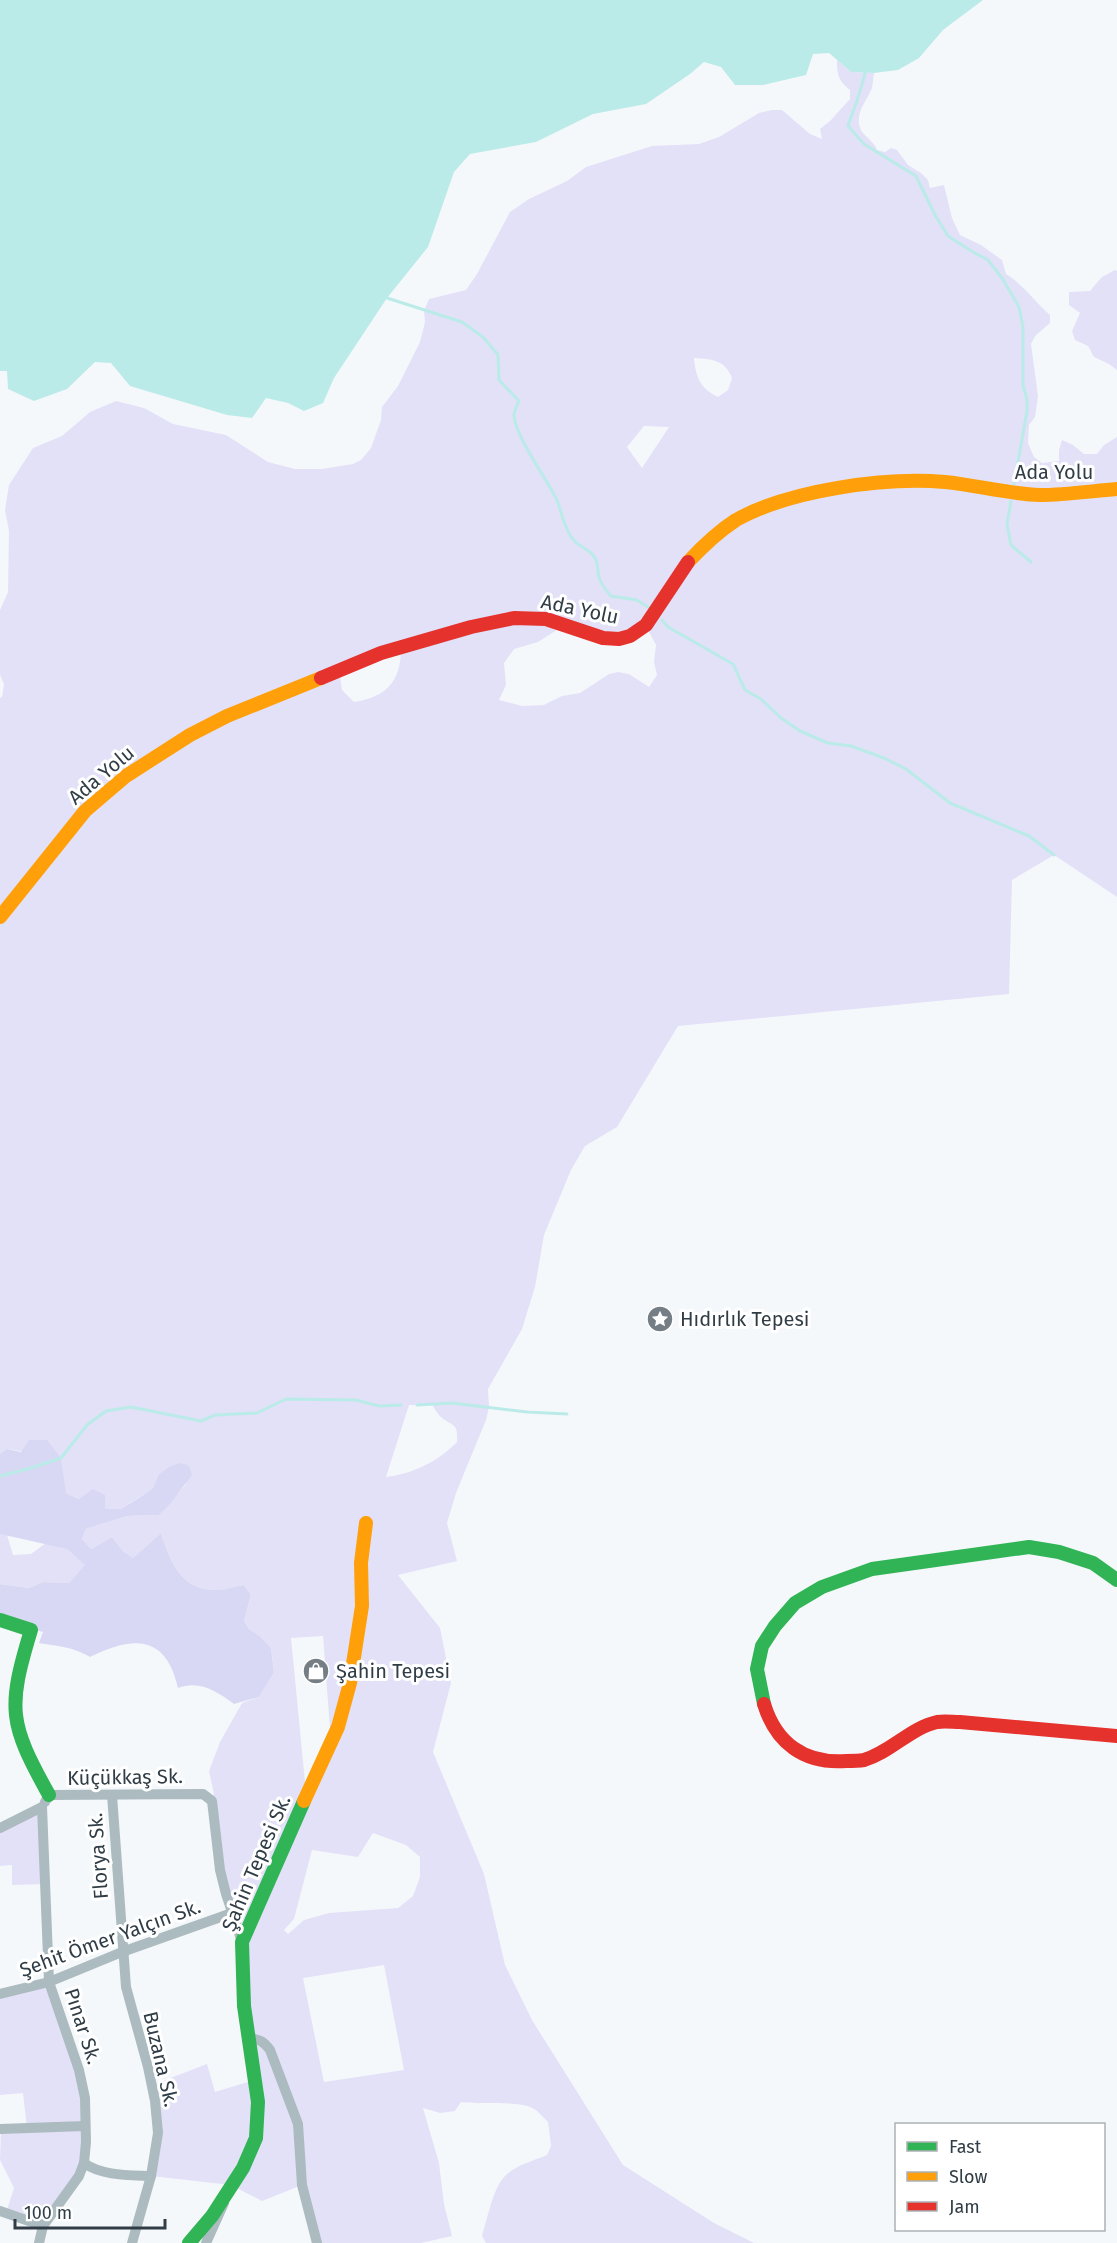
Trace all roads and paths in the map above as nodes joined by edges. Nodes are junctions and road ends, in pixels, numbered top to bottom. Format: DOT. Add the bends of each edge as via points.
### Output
graph roads {
  1 [pos="1117,489"];
  2 [pos="0,917"];
  3 [pos="366,1523"];
  4 [pos="1117,1580"];
  5 [pos="0,1620"];
  6 [pos="1117,1736"];
  7 [pos="112,1795"];
  8 [pos="45,1801"];
  9 [pos="0,1828"];
  10 [pos="231,1913"];
  11 [pos="242,1942"];
  12 [pos="122,1952"];
  13 [pos="49,1982"];
  14 [pos="0,1994"];
  15 [pos="249,2038"];
  16 [pos="85,2126"];
  17 [pos="0,2129"];
  18 [pos="84,2163"];
  19 [pos="151,2176"];
  20 [pos="227,2191"];
  21 [pos="0,2211"];
  22 [pos="43,2226"];
  23 [pos="39,2243"];
  24 [pos="132,2243"];
  25 [pos="189,2243"];
  26 [pos="206,2243"];
  27 [pos="317,2243"];
  1 -- 2 [label="street, Ada Yolu" via="1039,495 907,480 819,492 771,505 721,531 689,561 646,625 630,636 603,638 546,619 514,618 381,653 227,716 126,776 85,811"];
  3 -- 11 [label="street, Şahin Tepesi Sk." via="361,1563 362,1606 350,1683 338,1727"];
  4 -- 6 [label="street" via="1093,1563 1029,1547 872,1569 822,1587 795,1603 762,1646 757,1669 768,1716 791,1748 804,1756 832,1762 863,1760 938,1722"];
  5 -- 8 [label="street" via="31,1630 17,1676 15,1718"];
  7 -- 8 [label="street, Küçükkaş Sk."];
  7 -- 10 [label="street, Küçükkaş Sk." via="203,1794 212,1802 220,1870"];
  7 -- 12 [label="street, Florya Sk."];
  8 -- 9 [label="street"];
  8 -- 13 [label="street, Pınar Sk."];
  10 -- 11 [label="street, Küçükkaş Sk."];
  10 -- 12 [label="street, Şehit Ömer Yalçın Sk."];
  11 -- 15 [label="street, Şahin Tepesi Sk."];
  12 -- 13 [label="street, Şehit Ömer Yalçın Sk."];
  12 -- 19 [label="street, Buzana Sk." via="126,1987 155,2101 158,2133"];
  13 -- 14 [label="street, Şehit Ömer Yalçın Sk."];
  13 -- 16 [label="street, Pınar Sk." via="79,2070"];
  15 -- 20 [label="street, Şahin Tepesi Sk." via="259,2116 252,2150"];
  15 -- 27 [label="street" via="257,2038 270,2050 298,2124 302,2185"];
  16 -- 17 [label="street"];
  16 -- 18 [label="street, Pınar Sk."];
  18 -- 19 [label="street" via="108,2172"];
  18 -- 22 [label="street, Pınar Sk."];
  19 -- 24 [label="street, Buzana Sk."];
  20 -- 25 [label="street, Şahin Tepesi Sk."];
  20 -- 26 [label="street" via="222,2212"];
  21 -- 22 [label="street"];
  22 -- 23 [label="street, Pınar Sk."];
}
